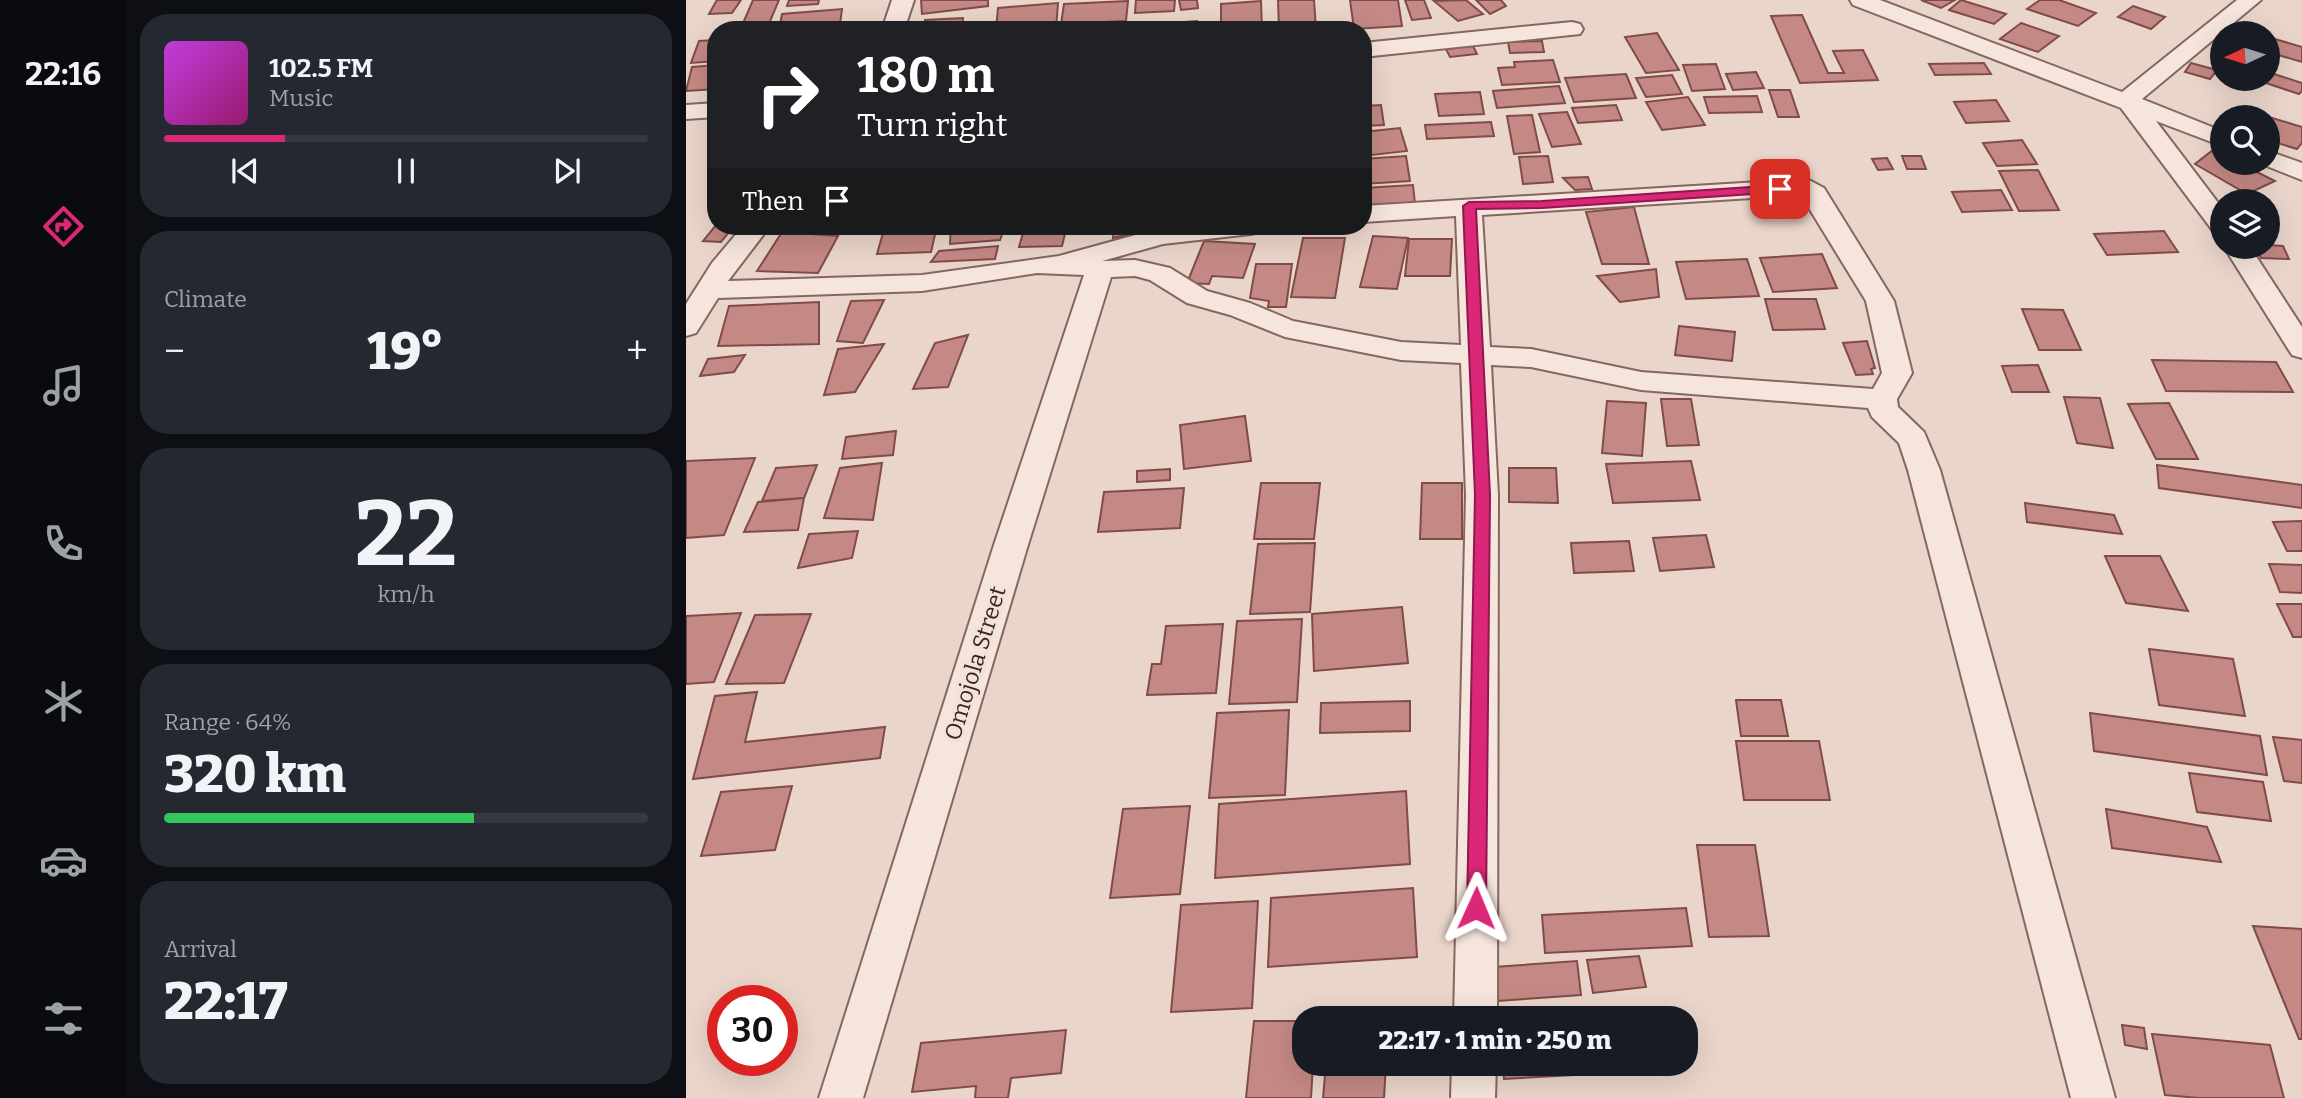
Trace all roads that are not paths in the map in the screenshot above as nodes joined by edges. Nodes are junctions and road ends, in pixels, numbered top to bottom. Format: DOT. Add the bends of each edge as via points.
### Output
graph roads {
  1 [pos="903,0"];
  2 [pos="1861,0"];
  3 [pos="2250,0"];
  4 [pos="896,21"];
  5 [pos="1572,29"];
  6 [pos="1372,49"];
  7 [pos="2127,100"];
  8 [pos="707,111"];
  9 [pos="686,112"];
  10 [pos="2210,134"];
  11 [pos="2280,163"];
  12 [pos="2302,172"];
  13 [pos="1469,206"];
  14 [pos="2210,209"];
  15 [pos="1372,213"];
  16 [pos="750,235"];
  17 [pos="1170,235"];
  18 [pos="2245,259"];
  19 [pos="1060,264"];
  20 [pos="1100,269"];
  21 [pos="709,290"];
  22 [pos="686,327"];
  23 [pos="2302,349"];
  24 [pos="1474,356"];
  25 [pos="1882,399"];
  26 [pos="1475,1006"];
  27 [pos="1474,1076"];
  28 [pos="841,1098"];
  29 [pos="1474,1098"];
  30 [pos="2094,1098"];
  1 -- 4 [label="street"];
  2 -- 7 [label="street" via="1942,35"];
  3 -- 7 [label="street"];
  5 -- 6 [label="street"];
  7 -- 10 [label="street"];
  7 -- 14 [label="street"];
  8 -- 9 [label="street"];
  11 -- 12 [label="street"];
  13 -- 15 [label="street"];
  13 -- 24 [label="street"];
  13 -- 25 [label="street" via="1807,187 1821,201 1880,301 1897,373"];
  16 -- 21 [label="street"];
  17 -- 19 [label="street"];
  18 -- 23 [label="street"];
  19 -- 20 [label="street"];
  19 -- 21 [label="street" via="922,283"];
  20 -- 24 [label="street" via="1135,268 1160,274 1196,297 1285,328 1401,351"];
  20 -- 28 [label="street, Omojola Street"];
  21 -- 22 [label="street"];
  24 -- 25 [label="street" via="1531,358 1641,381"];
  24 -- 26 [label="street" via="1482,495"];
  25 -- 30 [label="street" via="1883,410 1913,439 1924,470"];
  27 -- 29 [label="street"];
}
